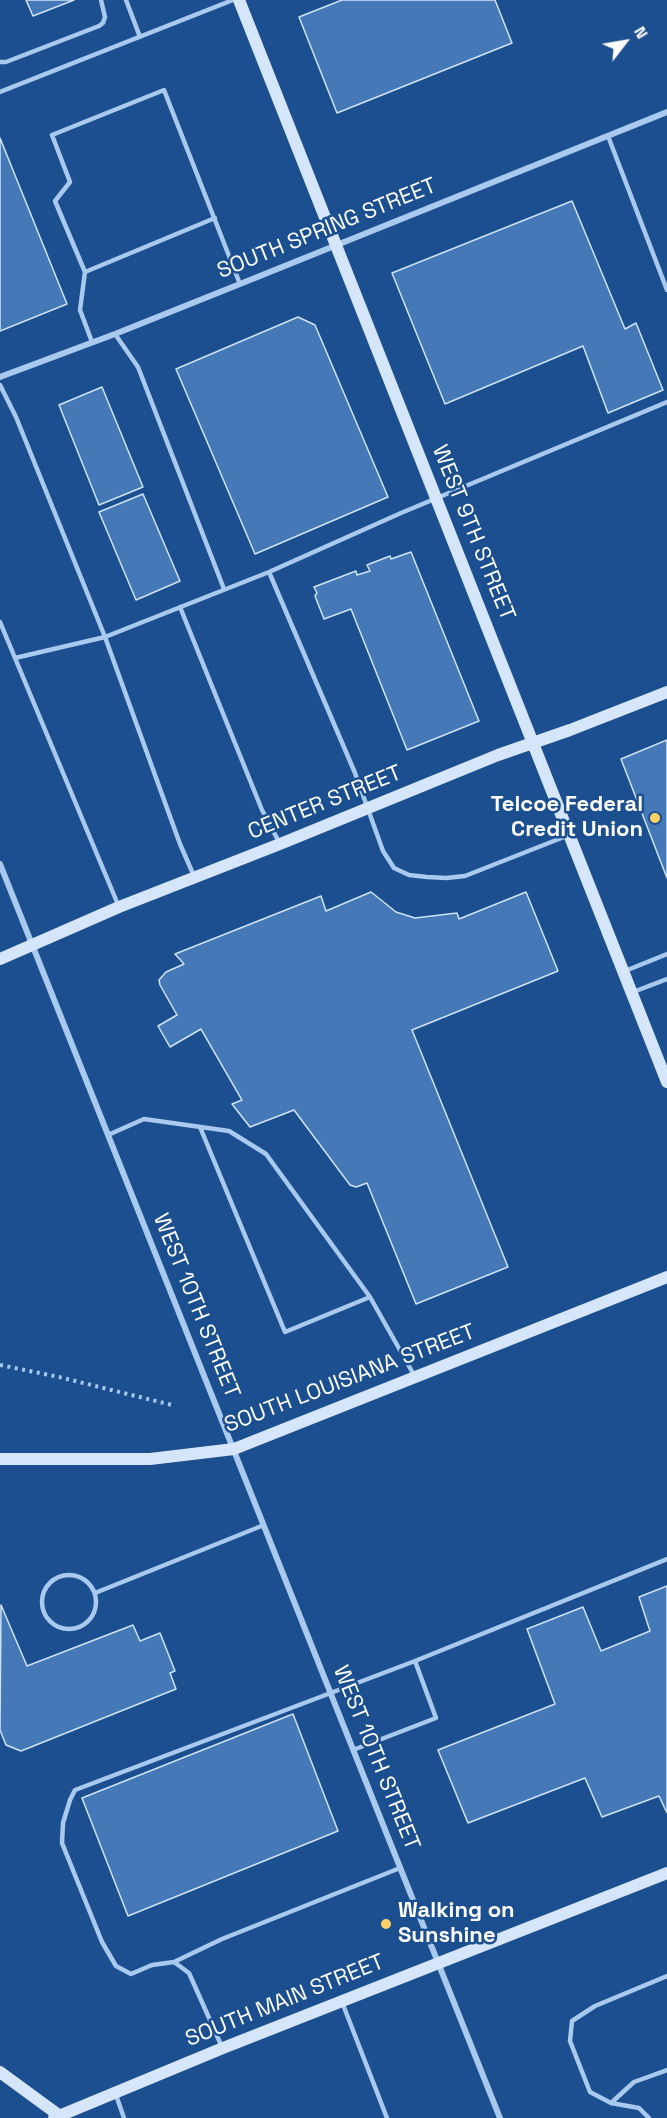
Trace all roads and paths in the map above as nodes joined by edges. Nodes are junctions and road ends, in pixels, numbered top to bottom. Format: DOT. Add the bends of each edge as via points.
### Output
graph roads {
  1 [pos="100,0"];
  2 [pos="126,0"];
  3 [pos="233,0"];
  4 [pos="239,0"];
  5 [pos="140,37"];
  6 [pos="0,62"];
  7 [pos="0,92"];
  8 [pos="667,112"];
  9 [pos="608,136"];
  10 [pos="215,218"];
  11 [pos="336,244"];
  12 [pos="85,272"];
  13 [pos="240,284"];
  14 [pos="667,290"];
  15 [pos="115,334"];
  16 [pos="92,342"];
  17 [pos="0,377"];
  18 [pos="0,385"];
  19 [pos="667,402"];
  20 [pos="437,499"];
  21 [pos="269,572"];
  22 [pos="225,589"];
  23 [pos="180,607"];
  24 [pos="0,622"];
  25 [pos="105,637"];
  26 [pos="15,658"];
  27 [pos="667,692"];
  28 [pos="533,743"];
  29 [pos="368,809"];
  30 [pos="569,835"];
  31 [pos="280,844"];
  32 [pos="0,864"];
  33 [pos="195,878"];
  34 [pos="119,907"];
  35 [pos="33,945"];
  36 [pos="667,954"];
  37 [pos="0,959"];
  38 [pos="623,971"];
  39 [pos="667,979"];
  40 [pos="632,993"];
  41 [pos="667,1082"];
  42 [pos="200,1127"];
  43 [pos="108,1135"];
  44 [pos="667,1277"];
  45 [pos="370,1297"];
  46 [pos="0,1365"];
  47 [pos="415,1377"];
  48 [pos="172,1405"];
  49 [pos="234,1449"];
  50 [pos="0,1459"];
  51 [pos="264,1525"];
  52 [pos="667,1559"];
  53 [pos="95,1593"];
  54 [pos="415,1661"];
  55 [pos="331,1694"];
  56 [pos="353,1750"];
  57 [pos="400,1868"];
  58 [pos="667,1873"];
  59 [pos="174,1962"];
  60 [pos="438,1963"];
  61 [pos="667,1976"];
  62 [pos="342,2002"];
  63 [pos="223,2048"];
  64 [pos="667,2070"];
  65 [pos="0,2072"];
  66 [pos="116,2092"];
  67 [pos="611,2103"];
  68 [pos="58,2117"];
  69 [pos="124,2118"];
  70 [pos="387,2118"];
  71 [pos="500,2118"];
  72 [pos="649,2118"];
  1 -- 6 [label="lane" via="105,17 99,26"];
  2 -- 5 [label="lane"];
  3 -- 5 [label="lane"];
  4 -- 11 [label="main road, WEST 9TH STREET"];
  5 -- 7 [label="lane"];
  8 -- 9 [label="street, SOUTH SPRING STREET"];
  9 -- 11 [label="street, SOUTH SPRING STREET"];
  9 -- 14 [label="lane"];
  10 -- 12 [label="lane"];
  10 -- 12 [label="lane" via="164,90 52,135 70,183 56,201"];
  10 -- 13 [label="lane"];
  11 -- 13 [label="street, SOUTH SPRING STREET"];
  11 -- 20 [label="main road, WEST 9TH STREET"];
  12 -- 16 [label="lane" via="80,310"];
  13 -- 15 [label="street, SOUTH SPRING STREET"];
  15 -- 16 [label="street, SOUTH SPRING STREET"];
  15 -- 22 [label="lane" via="138,367"];
  16 -- 17 [label="street, SOUTH SPRING STREET"];
  18 -- 25 [label="lane"];
  19 -- 20 [label="lane"];
  20 -- 21 [label="lane"];
  20 -- 28 [label="main road, WEST 9TH STREET"];
  21 -- 22 [label="lane"];
  21 -- 29 [label="lane"];
  22 -- 23 [label="lane"];
  23 -- 25 [label="lane"];
  23 -- 31 [label="lane" via="262,810"];
  24 -- 26 [label="lane"];
  25 -- 26 [label="lane"];
  25 -- 33 [label="lane"];
  26 -- 34 [label="lane"];
  27 -- 28 [label="main road, CENTER STREET"];
  28 -- 29 [label="main road, CENTER STREET"];
  28 -- 30 [label="main road, WEST 9TH STREET"];
  29 -- 30 [label="lane" via="386,858 394,868 427,877 465,876"];
  29 -- 31 [label="main road, CENTER STREET"];
  30 -- 38 [label="main road, WEST 9TH STREET"];
  31 -- 33 [label="main road, CENTER STREET"];
  32 -- 35 [label="street, WEST 10TH STREET"];
  33 -- 34 [label="main road, CENTER STREET"];
  34 -- 35 [label="main road, CENTER STREET"];
  35 -- 37 [label="main road, CENTER STREET"];
  35 -- 43 [label="street, WEST 10TH STREET"];
  36 -- 38 [label="lane"];
  38 -- 40 [label="main road, WEST 9TH STREET"];
  39 -- 40 [label="lane"];
  40 -- 41 [label="main road, WEST 9TH STREET"];
  42 -- 43 [label="lane" via="144,1119"];
  42 -- 45 [label="lane" via="229,1131 266,1154"];
  42 -- 45 [label="lane" via="285,1332"];
  43 -- 49 [label="street, WEST 10TH STREET"];
  44 -- 47 [label="main road, SOUTH LOUISIANA STREET"];
  45 -- 47 [label="lane"];
  46 -- 48 [label="path"];
  47 -- 49 [label="main road, SOUTH LOUISIANA STREET"];
  49 -- 50 [label="main road, SOUTH LOUISIANA STREET" via="150,1459"];
  49 -- 51 [label="street, WEST 10TH STREET"];
  51 -- 53 [label="lane"];
  51 -- 55 [label="street, WEST 10TH STREET"];
  52 -- 54 [label="lane"];
  53 -- 53 [label="lane" via="81,1577 62,1575 47,1586 44,1613 57,1627 75,1629 94,1613"];
  54 -- 55 [label="lane"];
  54 -- 56 [label="lane" via="436,1718"];
  55 -- 56 [label="street, WEST 10TH STREET"];
  55 -- 59 [label="lane" via="75,1790 63,1823 62,1843 102,1942 116,1966 131,1974 152,1965"];
  56 -- 57 [label="street, WEST 10TH STREET"];
  57 -- 59 [label="lane"];
  57 -- 60 [label="street, WEST 10TH STREET"];
  58 -- 60 [label="main road, SOUTH MAIN STREET"];
  59 -- 63 [label="lane" via="189,1972"];
  60 -- 62 [label="main road, SOUTH MAIN STREET"];
  60 -- 71 [label="street, WEST 10TH STREET"];
  61 -- 67 [label="lane" via="595,2006 572,2021 570,2041 590,2092"];
  62 -- 63 [label="main road, SOUTH MAIN STREET"];
  62 -- 70 [label="lane"];
  63 -- 66 [label="main road, SOUTH MAIN STREET"];
  64 -- 67 [label="lane" via="633,2082"];
  65 -- 68 [label="main road"];
  66 -- 68 [label="main road, SOUTH MAIN STREET"];
  66 -- 69 [label="lane"];
  67 -- 72 [label="lane" via="639,2108"];
}
